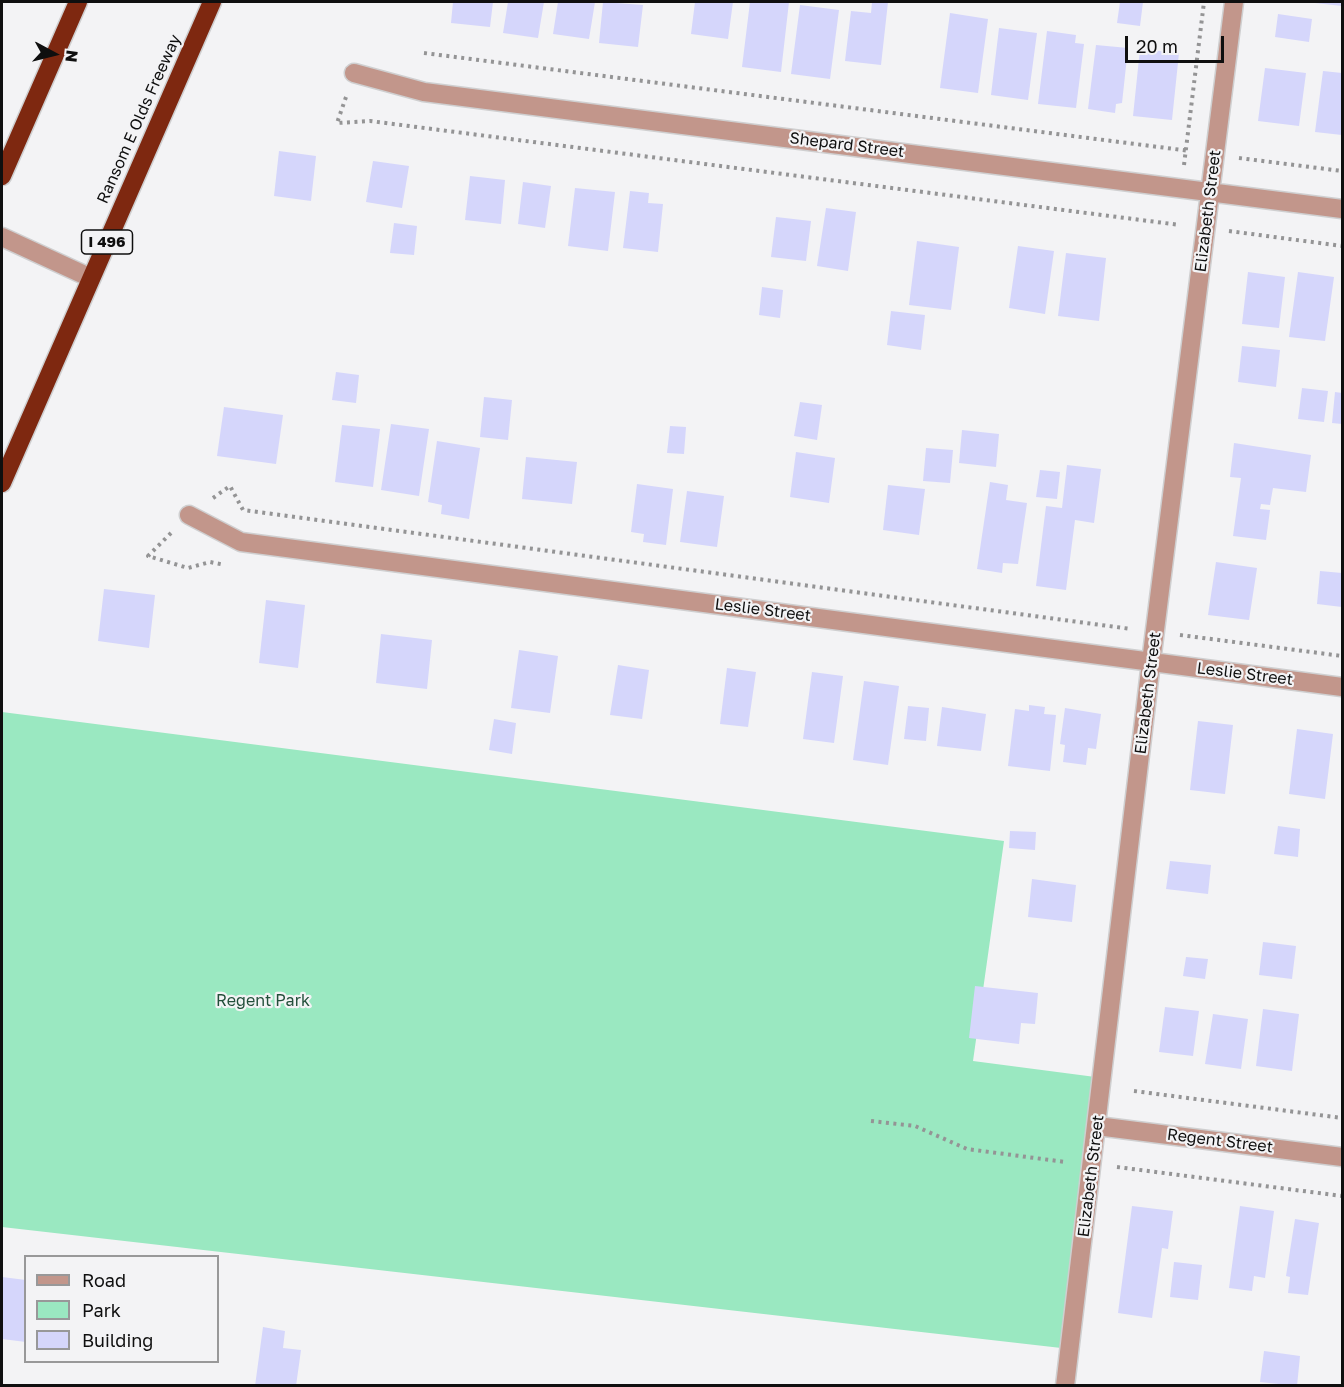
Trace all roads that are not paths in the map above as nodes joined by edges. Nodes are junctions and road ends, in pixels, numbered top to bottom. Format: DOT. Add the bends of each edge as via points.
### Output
graph roads {
  1 [pos="78,2"];
  2 [pos="212,2"];
  3 [pos="1233,2"];
  4 [pos="354,74"];
  5 [pos="2,176"];
  6 [pos="1210,192"];
  7 [pos="1342,209"];
  8 [pos="2,237"];
  9 [pos="91,278"];
  10 [pos="2,483"];
  11 [pos="189,515"];
  12 [pos="1151,662"];
  13 [pos="1342,687"];
  14 [pos="1097,1126"];
  15 [pos="1342,1157"];
  16 [pos="1065,1386"];
  1 -- 5 [label="highway"];
  2 -- 9 [label="highway, Ransom E Olds Freeway / I 496"];
  3 -- 6 [label="street, Elizabeth Street"];
  4 -- 6 [label="street, Shepard Street" via="424,92"];
  6 -- 7 [label="street, Shepard Street"];
  6 -- 12 [label="street, Elizabeth Street"];
  8 -- 9 [label="street"];
  9 -- 10 [label="highway, Ransom E Olds Freeway / I 496"];
  11 -- 12 [label="street, Leslie Street" via="241,542"];
  12 -- 13 [label="street, Leslie Street"];
  12 -- 14 [label="street, Elizabeth Street"];
  14 -- 15 [label="street, Regent Street"];
  14 -- 16 [label="street, Elizabeth Street"];
}
